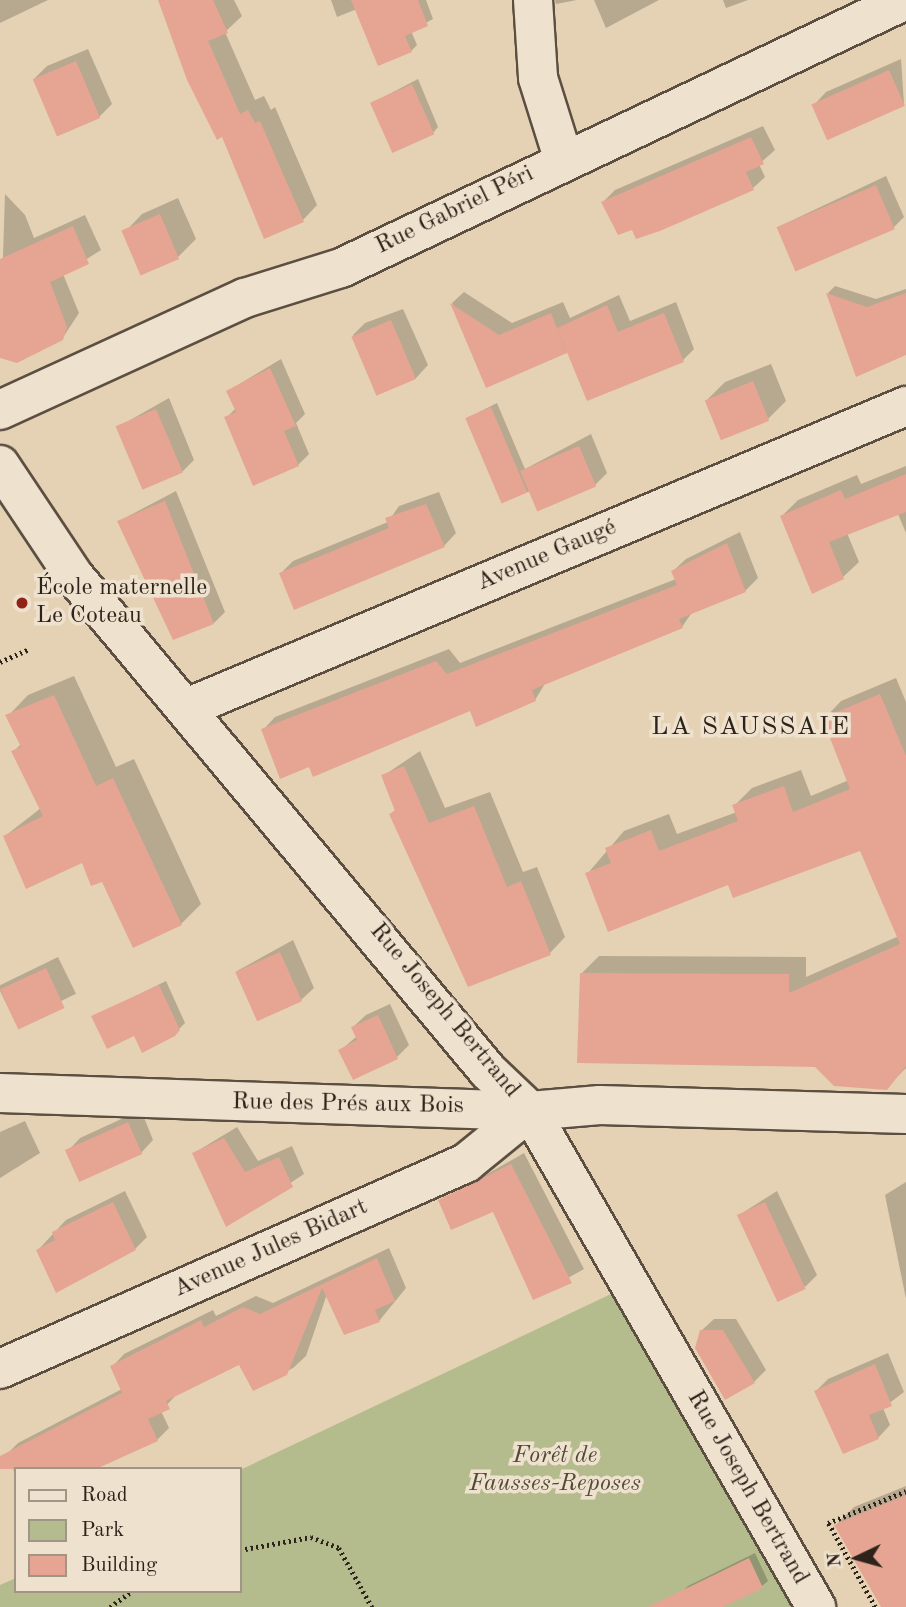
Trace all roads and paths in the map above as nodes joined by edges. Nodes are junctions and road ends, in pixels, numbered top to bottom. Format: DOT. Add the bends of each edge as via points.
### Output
graph roads {
  1 [pos="533,0"];
  2 [pos="906,0"];
  3 [pos="563,158"];
  4 [pos="906,406"];
  5 [pos="0,410"];
  6 [pos="0,465"];
  7 [pos="29,649"];
  8 [pos="0,662"];
  9 [pos="189,707"];
  10 [pos="0,1093"];
  11 [pos="530,1111"];
  12 [pos="906,1114"];
  13 [pos="0,1369"];
  14 [pos="906,1491"];
  15 [pos="242,1550"];
  16 [pos="129,1593"];
  17 [pos="110,1607"];
  18 [pos="372,1607"];
  19 [pos="816,1607"];
  20 [pos="876,1607"];
  1 -- 3 [label="street" via="538,78"];
  2 -- 3 [label="street, Rue Gabriel Péri"];
  3 -- 5 [label="street, Rue Gabriel Péri" via="341,268 245,298"];
  4 -- 9 [label="street, Avenue Gaugé"];
  6 -- 9 [label="street, Rue Joseph Bertrand" via="74,576"];
  7 -- 8 [label="path"];
  9 -- 11 [label="street, Rue Joseph Bertrand" via="488,1071"];
  10 -- 11 [label="street, Rue des Prés aux Bois"];
  11 -- 12 [label="street, Rue des Prés aux Bois" via="600,1105"];
  11 -- 13 [label="street, Avenue Jules Bidart" via="466,1163"];
  11 -- 19 [label="street, Rue Joseph Bertrand"];
  14 -- 20 [label="path" via="828,1523"];
  15 -- 18 [label="path" via="311,1537 339,1548"];
  16 -- 17 [label="path"];
}
